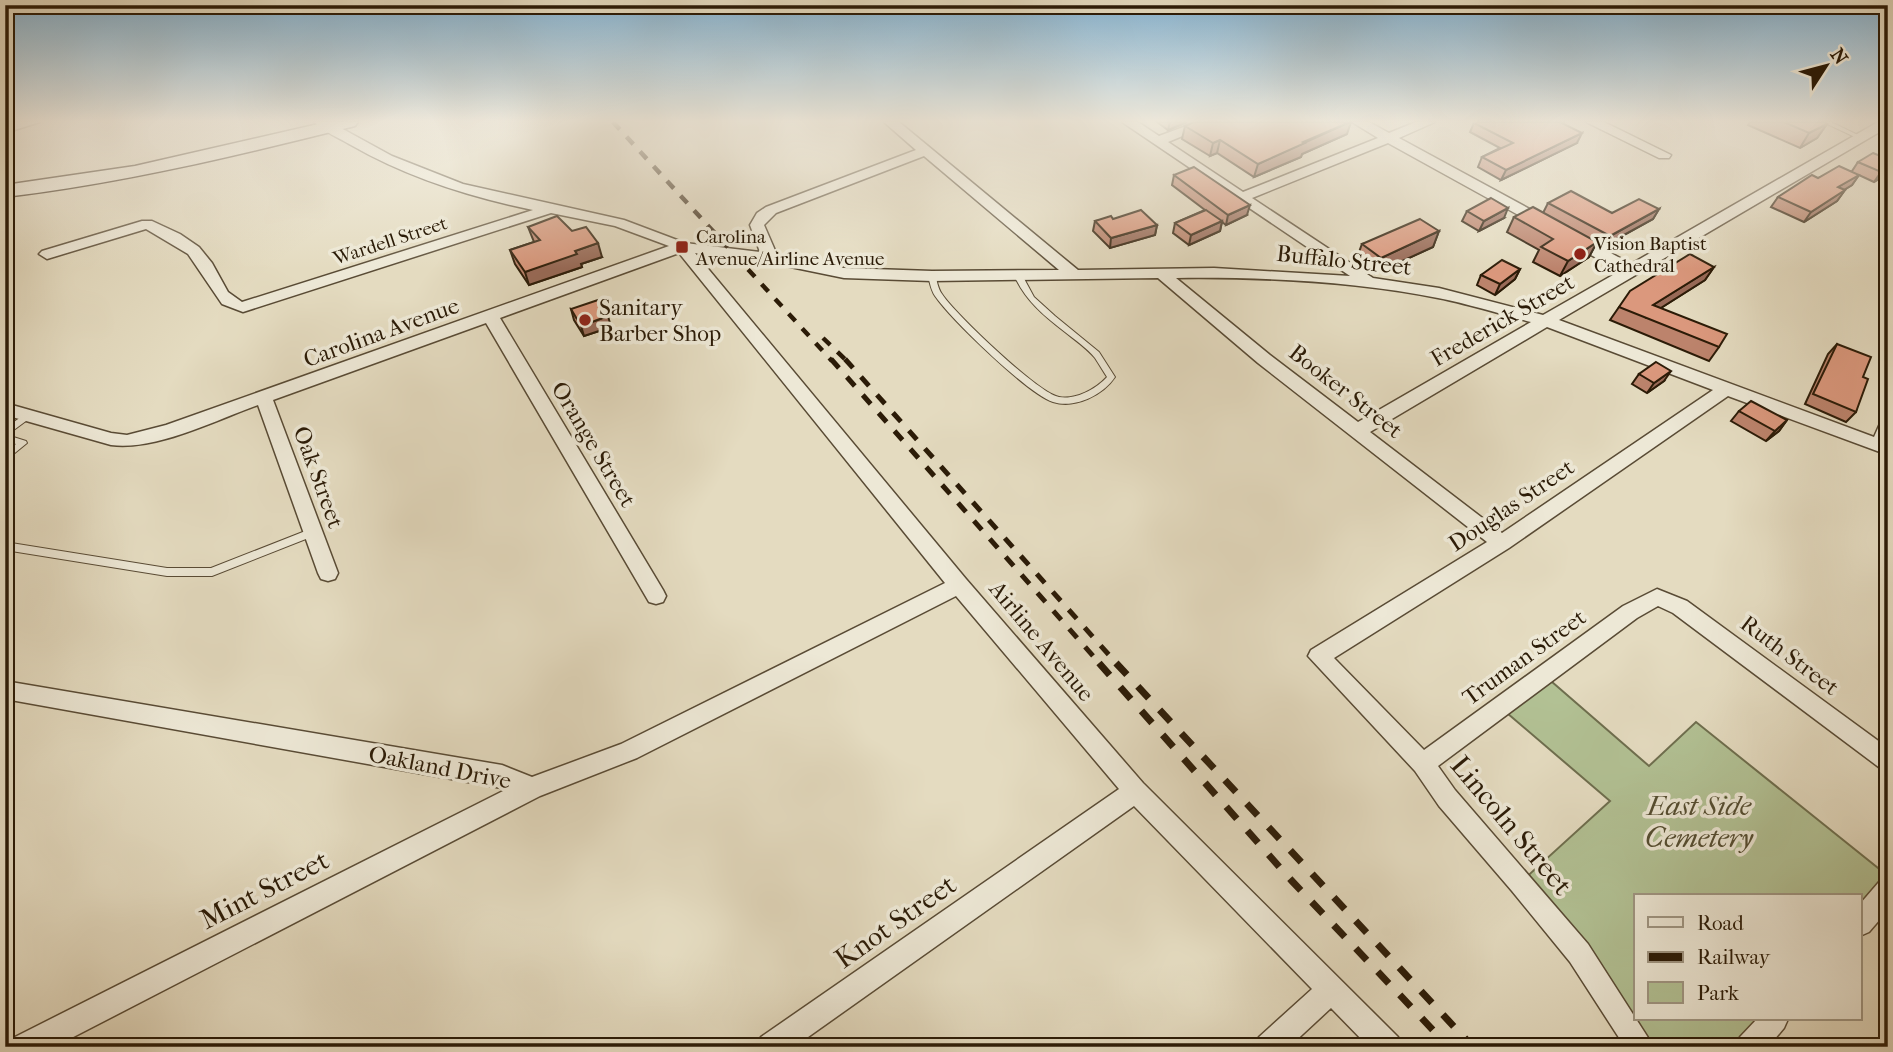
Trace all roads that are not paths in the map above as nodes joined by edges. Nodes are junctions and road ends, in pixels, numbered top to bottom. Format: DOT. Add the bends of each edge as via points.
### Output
graph roads {
  1 [pos="140,171"];
  2 [pos="413,171"];
  3 [pos="872,171"];
  4 [pos="951,171"];
  5 [pos="1203,171"];
  6 [pos="1306,171"];
  7 [pos="1449,171"];
  8 [pos="1806,171"];
  9 [pos="5,191"];
  10 [pos="1242,197"];
  11 [pos="547,209"];
  12 [pos="682,247"];
  13 [pos="47,254"];
  14 [pos="771,258"];
  15 [pos="1630,270"];
  16 [pos="1162,274"];
  17 [pos="1018,275"];
  18 [pos="1075,275"];
  19 [pos="932,276"];
  20 [pos="1371,283"];
  21 [pos="491,317"];
  22 [pos="1546,321"];
  23 [pos="1726,389"];
  24 [pos="264,398"];
  25 [pos="5,410"];
  26 [pos="27,416"];
  27 [pos="1888,423"];
  28 [pos="1357,430"];
  29 [pos="5,433"];
  30 [pos="5,438"];
  31 [pos="1884,448"];
  32 [pos="5,458"];
  33 [pos="313,532"];
  34 [pos="1502,542"];
  35 [pos="5,546"];
  36 [pos="328,573"];
  37 [pos="959,585"];
  38 [pos="656,596"];
  39 [pos="1657,597"];
  40 [pos="1319,656"];
  41 [pos="5,690"];
  42 [pos="1888,761"];
  43 [pos="1423,764"];
  44 [pos="532,788"];
  45 [pos="1135,791"];
  46 [pos="1888,891"];
  47 [pos="1862,921"];
  48 [pos="1332,989"];
  49 [pos="1774,1020"];
  50 [pos="25,1047"];
  51 [pos="771,1047"];
  52 [pos="1269,1047"];
  53 [pos="1388,1047"];
  54 [pos="1641,1047"];
  55 [pos="1750,1047"];
  1 -- 9 [label="main road"];
  2 -- 11 [label="street"];
  3 -- 14 [label="street" via="762,216 757,225"];
  4 -- 18 [label="street"];
  5 -- 10 [label="street"];
  6 -- 10 [label="street"];
  7 -- 15 [label="street"];
  8 -- 15 [label="street, Frederick Street"];
  10 -- 20 [label="street"];
  11 -- 12 [label="street" via="614,223"];
  11 -- 13 [label="street, Wardell Street" via="243,307 225,300 213,274 189,246 143,218"];
  12 -- 14 [label="street, Carolina Avenue"];
  12 -- 21 [label="street, Carolina Avenue"];
  12 -- 37 [label="street, Airline Avenue"];
  14 -- 19 [label="street, Buffalo Street" via="844,273"];
  15 -- 22 [label="street, Frederick Street"];
  16 -- 18 [label="street, Buffalo Street"];
  16 -- 20 [label="street, Buffalo Street" via="1279,275"];
  16 -- 28 [label="street, Booker Street"];
  17 -- 18 [label="street, Buffalo Street"];
  17 -- 19 [label="street, Buffalo Street"];
  17 -- 19 [label="lane" via="1049,315 1097,356 1111,377 1106,386 1065,401 1052,398 1012,369 938,295"];
  20 -- 22 [label="street, Buffalo Street" via="1475,301"];
  21 -- 24 [label="street, Carolina Avenue"];
  21 -- 38 [label="street, Orange Street"];
  22 -- 23 [label="street, Buffalo Street"];
  22 -- 28 [label="street, Frederick Street"];
  23 -- 31 [label="street, Buffalo Street"];
  23 -- 34 [label="street, Douglas Street"];
  24 -- 26 [label="street, Carolina Avenue" via="127,441"];
  24 -- 33 [label="street, Oak Street"];
  25 -- 26 [label="street, Carolina Avenue"];
  26 -- 29 [label="lane"];
  27 -- 31 [label="street"];
  28 -- 34 [label="street, Booker Street"];
  30 -- 32 [label="lane" via="23,443"];
  33 -- 35 [label="lane" via="212,572 167,572"];
  33 -- 36 [label="street, Oak Street"];
  34 -- 40 [label="street, Douglas Street"];
  37 -- 44 [label="street, Oakland Drive" via="629,751"];
  37 -- 45 [label="street, Airline Avenue"];
  39 -- 42 [label="street, Ruth Street" via="1680,607"];
  39 -- 43 [label="street, Truman Street"];
  40 -- 43 [label="street, Lincoln Street"];
  41 -- 44 [label="street, Oakland Drive" via="502,776"];
  43 -- 54 [label="street, Lincoln Street" via="1579,953"];
  44 -- 50 [label="street, Mint Street"];
  45 -- 48 [label="street, Airline Avenue"];
  45 -- 51 [label="street, Knot Street"];
  46 -- 47 [label="street"];
  48 -- 52 [label="street"];
  48 -- 53 [label="street, Airline Avenue"];
  49 -- 55 [label="street"];
}
